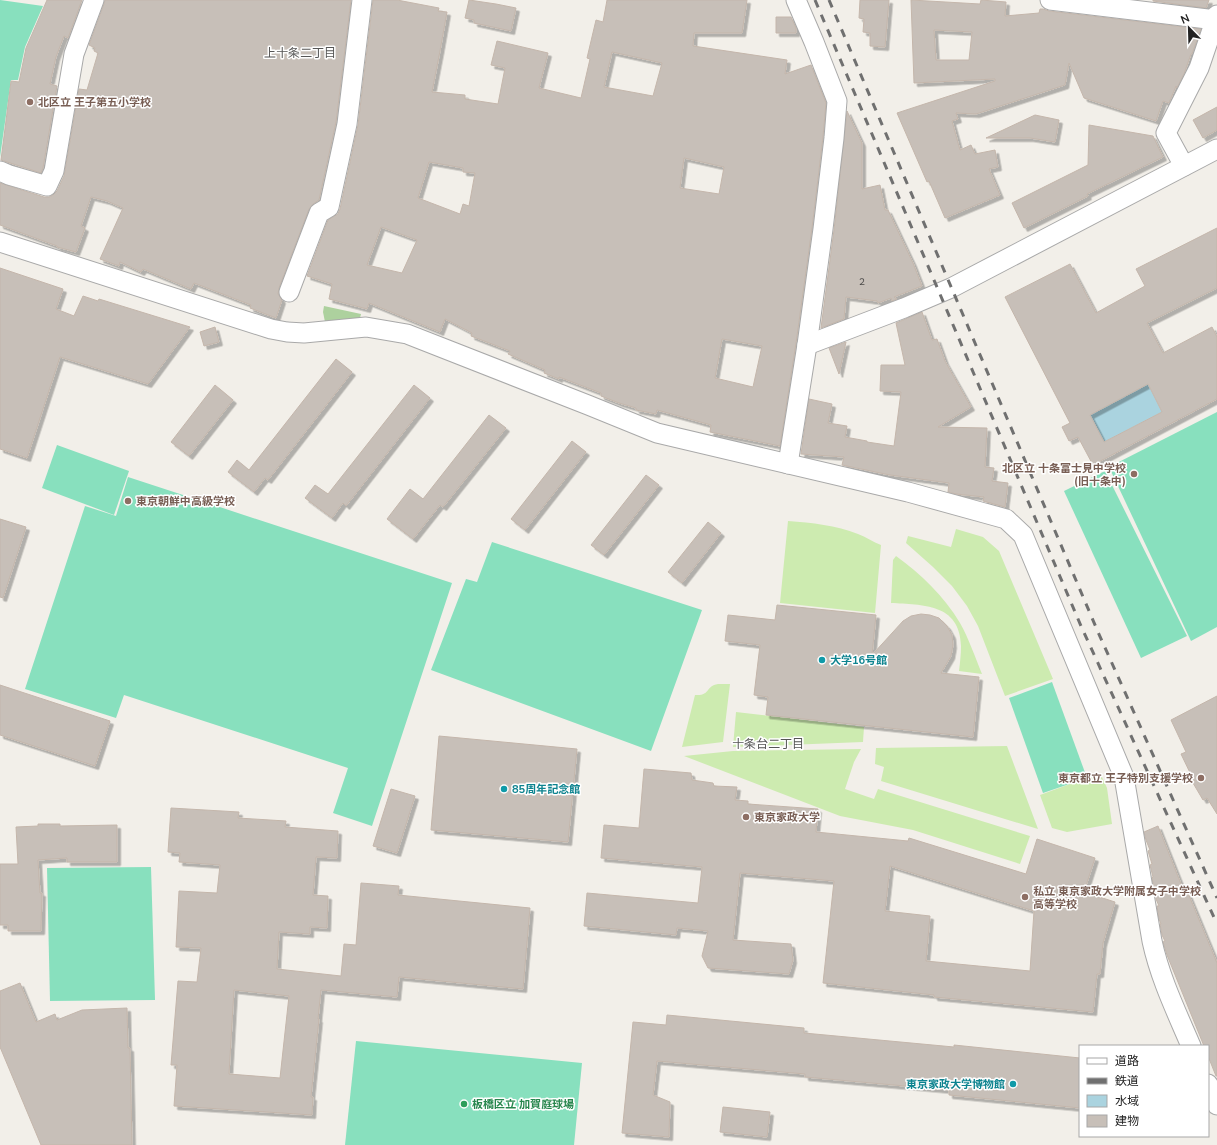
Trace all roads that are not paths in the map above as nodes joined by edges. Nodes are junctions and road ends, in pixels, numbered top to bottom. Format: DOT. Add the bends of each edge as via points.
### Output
graph roads {
  1 [pos="94,0"];
  2 [pos="362,0"];
  3 [pos="796,0"];
  4 [pos="1050,0"];
  5 [pos="1216,18"];
  6 [pos="1217,149"];
  7 [pos="1184,166"];
  8 [pos="0,171"];
  9 [pos="0,242"];
  10 [pos="289,292"];
  11 [pos="807,345"];
  12 [pos="788,464"];
  13 [pos="1191,1045"];
  14 [pos="1209,1086"];
  15 [pos="1217,1105"];
  1 -- 8 [label="street" via="74,54 54,171 47,186"];
  2 -- 10 [label="street" via="347,124 329,207 319,213"];
  3 -- 11 [label="street" via="837,101"];
  4 -- 5 [label="street"];
  5 -- 7 [label="street" via="1199,68 1166,132"];
  6 -- 7 [label="street"];
  7 -- 11 [label="street" via="951,288"];
  9 -- 12 [label="street" via="271,330 304,333 366,328 407,334 657,433"];
  11 -- 12 [label="street"];
  12 -- 13 [label="street" via="908,492 1006,519 1023,535 1124,777 1156,961"];
  14 -- 15 [label="street"];
}
